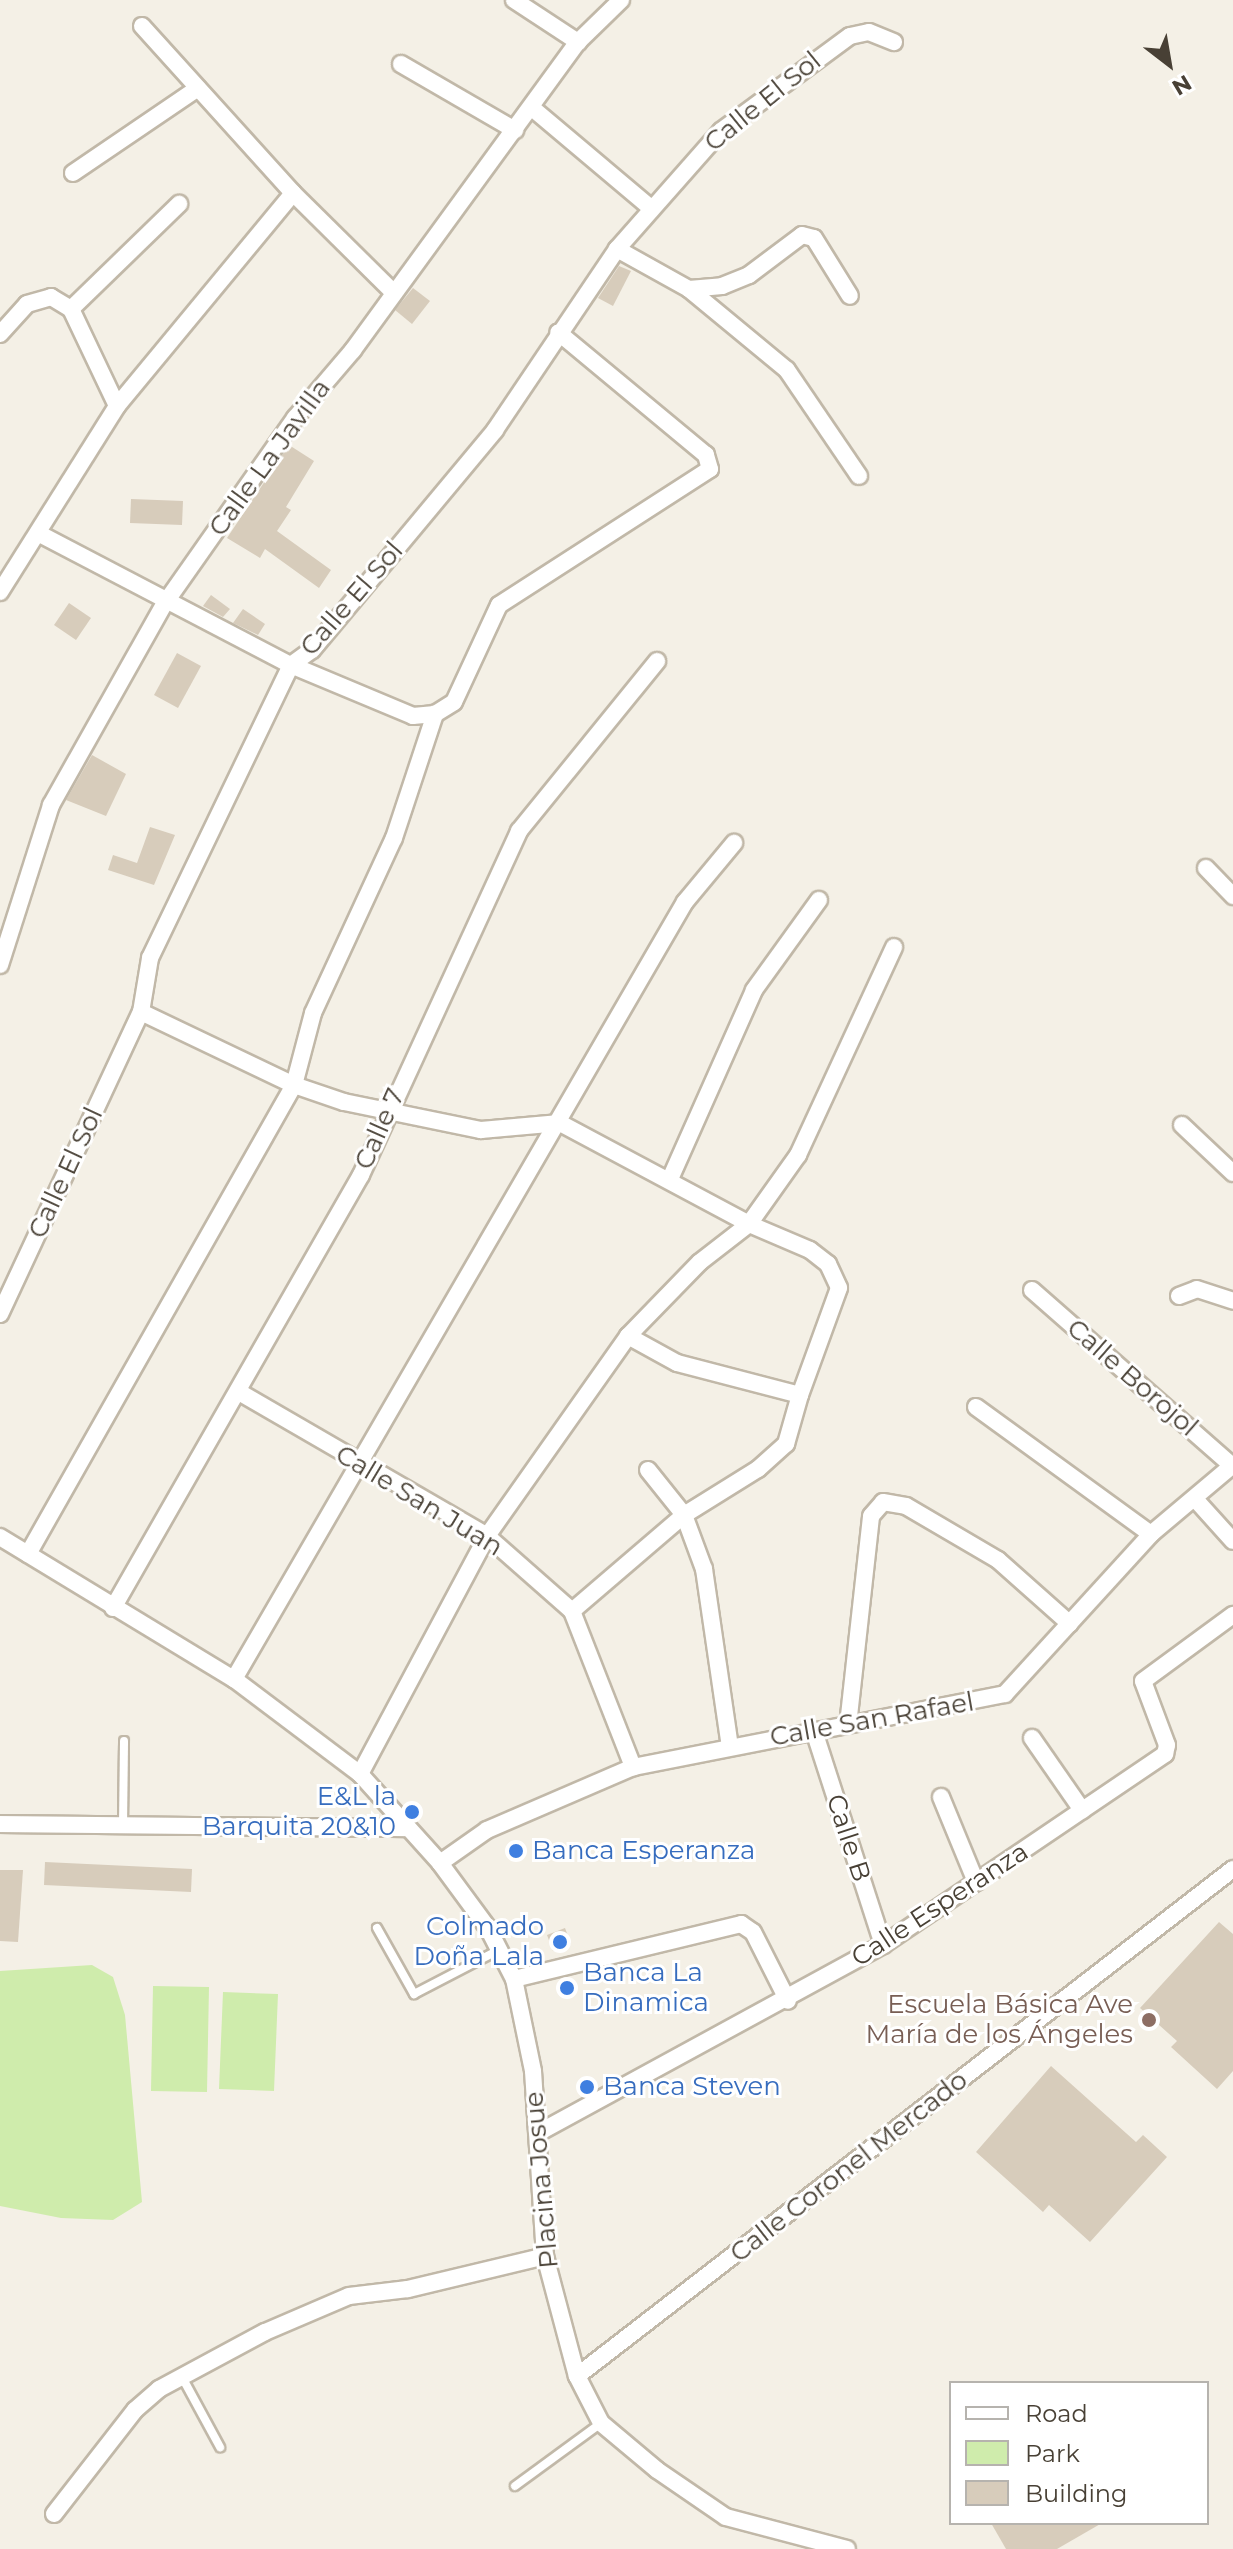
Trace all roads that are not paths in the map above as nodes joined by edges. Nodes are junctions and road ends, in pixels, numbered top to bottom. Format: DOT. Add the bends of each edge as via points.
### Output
graph roads {
  1 [pos="514,0"];
  2 [pos="621,0"];
  3 [pos="142,26"];
  4 [pos="578,42"];
  5 [pos="894,42"];
  6 [pos="401,64"];
  7 [pos="198,88"];
  8 [pos="531,107"];
  9 [pos="515,130"];
  10 [pos="73,173"];
  11 [pos="293,193"];
  12 [pos="179,204"];
  13 [pos="651,208"];
  14 [pos="617,249"];
  15 [pos="689,289"];
  16 [pos="394,293"];
  17 [pos="850,296"];
  18 [pos="71,309"];
  19 [pos="558,332"];
  20 [pos="0,334"];
  21 [pos="117,406"];
  22 [pos="859,476"];
  23 [pos="38,533"];
  24 [pos="0,592"];
  25 [pos="165,603"];
  26 [pos="657,661"];
  27 [pos="291,665"];
  28 [pos="435,714"];
  29 [pos="734,843"];
  30 [pos="1206,868"];
  31 [pos="1233,896"];
  32 [pos="819,900"];
  33 [pos="894,947"];
  34 [pos="0,965"];
  35 [pos="141,1012"];
  36 [pos="294,1085"];
  37 [pos="388,1111"];
  38 [pos="560,1123"];
  39 [pos="1182,1125"];
  40 [pos="1233,1173"];
  41 [pos="670,1179"];
  42 [pos="749,1224"];
  43 [pos="1032,1290"];
  44 [pos="1179,1296"];
  45 [pos="1233,1301"];
  46 [pos="0,1314"];
  47 [pos="628,1336"];
  48 [pos="239,1392"];
  49 [pos="800,1395"];
  50 [pos="976,1407"];
  51 [pos="360,1465"];
  52 [pos="1232,1465"];
  53 [pos="648,1470"];
  54 [pos="1196,1500"];
  55 [pos="684,1515"];
  56 [pos="1151,1534"];
  57 [pos="487,1536"];
  58 [pos="0,1537"];
  59 [pos="1233,1541"];
  60 [pos="28,1554"];
  61 [pos="113,1608"];
  62 [pos="572,1611"];
  63 [pos="1233,1615"];
  64 [pos="1070,1624"];
  65 [pos="234,1679"];
  66 [pos="848,1725"];
  67 [pos="814,1731"];
  68 [pos="1032,1738"];
  69 [pos="124,1741"];
  70 [pos="730,1747"];
  71 [pos="633,1767"];
  72 [pos="360,1774"];
  73 [pos="941,1797"];
  74 [pos="1082,1810"];
  75 [pos="0,1824"];
  76 [pos="123,1825"];
  77 [pos="407,1828"];
  78 [pos="440,1863"];
  79 [pos="1233,1869"];
  80 [pos="976,1882"];
  81 [pos="377,1928"];
  82 [pos="883,1945"];
  83 [pos="500,1950"];
  84 [pos="514,1979"];
  85 [pos="788,2001"];
  86 [pos="538,2133"];
  87 [pos="545,2256"];
  88 [pos="577,2376"];
  89 [pos="182,2377"];
  90 [pos="601,2423"];
  91 [pos="220,2447"];
  92 [pos="515,2486"];
  93 [pos="54,2514"];
  94 [pos="844,2549"];
  1 -- 4 [label="street"];
  2 -- 4 [label="street, Calle La Javilla"];
  3 -- 7 [label="street"];
  4 -- 8 [label="street, Calle La Javilla"];
  5 -- 13 [label="street, Calle El Sol" via="869,32 850,36 813,59 721,131"];
  6 -- 9 [label="street"];
  7 -- 10 [label="street"];
  7 -- 11 [label="street"];
  8 -- 9 [label="street, Calle La Javilla"];
  8 -- 13 [label="street"];
  9 -- 16 [label="street, Calle La Javilla"];
  11 -- 16 [label="street"];
  11 -- 21 [label="street"];
  12 -- 18 [label="street"];
  13 -- 14 [label="street, Calle El Sol"];
  14 -- 15 [label="street"];
  14 -- 19 [label="street, Calle El Sol"];
  15 -- 17 [label="street" via="722,286 749,275 802,235 814,238"];
  15 -- 22 [label="street" via="787,370"];
  16 -- 25 [label="street, Calle La Javilla" via="295,418"];
  18 -- 20 [label="street" via="51,297 27,304"];
  18 -- 21 [label="street"];
  19 -- 27 [label="street, Calle El Sol" via="495,430 312,650"];
  19 -- 28 [label="street" via="706,455 710,469 499,605 454,702"];
  21 -- 23 [label="street"];
  23 -- 24 [label="street"];
  23 -- 25 [label="street"];
  25 -- 27 [label="street"];
  25 -- 34 [label="street, Calle La Javilla" via="51,805"];
  26 -- 37 [label="street, Calle 7" via="519,831"];
  27 -- 28 [label="street" via="413,716"];
  27 -- 35 [label="street, Calle El Sol" via="150,958"];
  28 -- 36 [label="street" via="394,838 313,1013"];
  29 -- 38 [label="street" via="685,902"];
  30 -- 31 [label="street"];
  32 -- 41 [label="street" via="747,1003"];
  33 -- 42 [label="street" via="798,1155"];
  35 -- 36 [label="street"];
  35 -- 46 [label="street, Calle El Sol"];
  36 -- 37 [label="street"];
  36 -- 60 [label="street"];
  37 -- 38 [label="street" via="481,1130"];
  37 -- 48 [label="street, Calle 7" via="361,1175"];
  38 -- 41 [label="street"];
  38 -- 51 [label="street"];
  39 -- 40 [label="street"];
  41 -- 42 [label="street"];
  42 -- 47 [label="street" via="700,1262"];
  42 -- 49 [label="street" via="810,1250 828,1264 839,1288"];
  43 -- 52 [label="street, Calle Borojol"];
  44 -- 45 [label="street" via="1197,1289"];
  47 -- 49 [label="street" via="677,1363"];
  47 -- 57 [label="street"];
  48 -- 51 [label="street, Calle San Juan"];
  48 -- 61 [label="street, Calle 7"];
  49 -- 55 [label="street" via="786,1444 758,1469"];
  50 -- 56 [label="street"];
  51 -- 57 [label="street, Calle San Juan"];
  51 -- 65 [label="street"];
  52 -- 54 [label="street, Calle San Rafael"];
  53 -- 55 [label="street"];
  54 -- 56 [label="street, Calle San Rafael"];
  54 -- 59 [label="street"];
  55 -- 62 [label="street"];
  55 -- 70 [label="street" via="704,1569"];
  56 -- 64 [label="street, Calle San Rafael"];
  57 -- 62 [label="street, Calle San Juan"];
  57 -- 72 [label="street"];
  58 -- 60 [label="street, Placina Josue"];
  60 -- 61 [label="street, Placina Josue"];
  61 -- 65 [label="street, Placina Josue"];
  62 -- 71 [label="street, Calle San Juan"];
  63 -- 74 [label="street, Calle Esperanza" via="1147,1675 1142,1687 1167,1751"];
  64 -- 66 [label="street, Calle San Rafael" via="1005,1694"];
  64 -- 66 [label="street" via="998,1560 906,1506 883,1502 871,1516"];
  65 -- 72 [label="street, Placina Josue"];
  66 -- 67 [label="street, Calle San Rafael"];
  67 -- 70 [label="street, Calle San Rafael"];
  67 -- 82 [label="street, Calle B"];
  68 -- 74 [label="street"];
  69 -- 76 [label="lane"];
  70 -- 71 [label="street, Calle San Rafael"];
  71 -- 78 [label="street, Calle San Rafael" via="487,1830"];
  72 -- 77 [label="street, Placina Josue"];
  73 -- 80 [label="street"];
  74 -- 80 [label="street, Calle Esperanza"];
  75 -- 76 [label="street"];
  76 -- 77 [label="street"];
  77 -- 78 [label="street, Placina Josue"];
  78 -- 83 [label="street, Placina Josue"];
  79 -- 88 [label="street, Calle Coronel Mercado"];
  80 -- 82 [label="street, Calle Esperanza"];
  81 -- 83 [label="lane" via="414,1994"];
  82 -- 85 [label="street, Calle Esperanza"];
  83 -- 84 [label="street, Placina Josue"];
  84 -- 85 [label="street" via="741,1924 753,1932"];
  84 -- 86 [label="street, Placina Josue" via="533,2071"];
  85 -- 86 [label="street, Calle Esperanza"];
  86 -- 87 [label="street, Placina Josue"];
  87 -- 88 [label="street, Placina Josue"];
  87 -- 89 [label="street" via="408,2289 349,2296"];
  88 -- 90 [label="street, Placina Josue"];
  89 -- 91 [label="lane"];
  89 -- 93 [label="street" via="135,2410"];
  90 -- 92 [label="lane"];
  90 -- 94 [label="street, Placina Josue" via="726,2517"];
}
